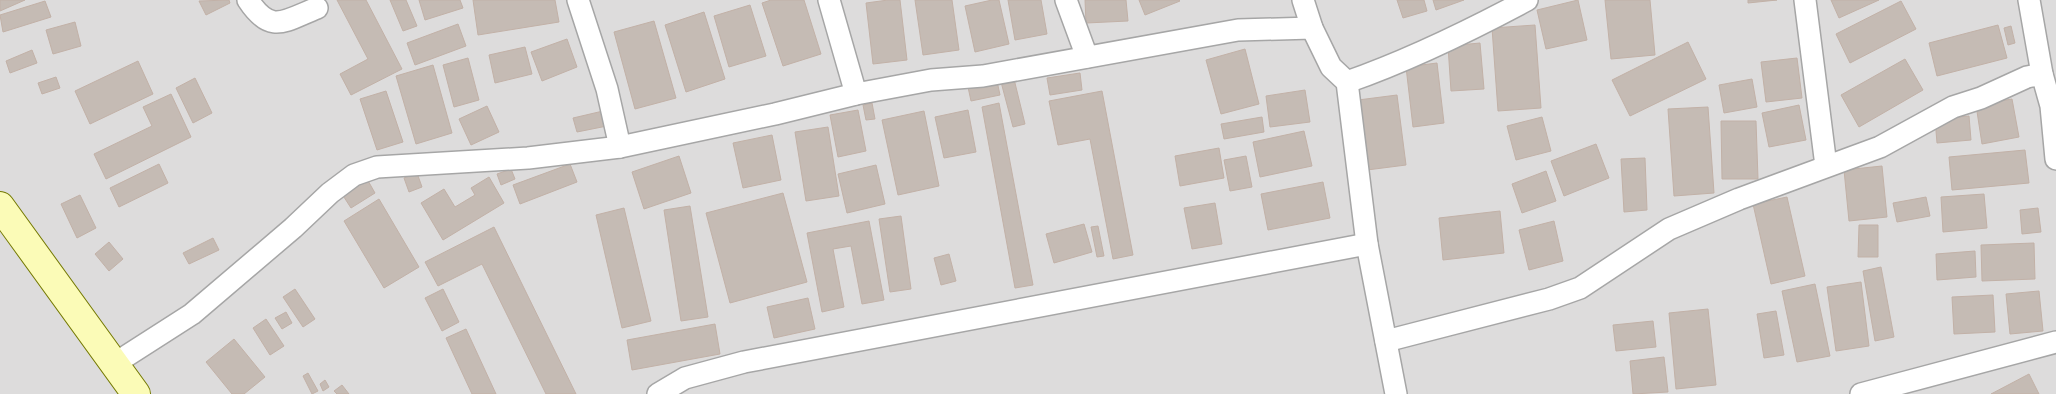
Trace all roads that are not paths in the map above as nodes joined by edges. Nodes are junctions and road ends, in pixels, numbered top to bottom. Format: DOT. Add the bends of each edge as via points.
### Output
graph roads {
  1 [pos="248,0"];
  2 [pos="578,0"];
  3 [pos="829,0"];
  4 [pos="1066,0"];
  5 [pos="1303,0"];
  6 [pos="1527,0"];
  7 [pos="1806,0"];
  8 [pos="2029,0"];
  9 [pos="317,8"];
  10 [pos="1312,28"];
  11 [pos="1087,57"];
  12 [pos="2042,74"];
  13 [pos="1347,82"];
  14 [pos="856,94"];
  15 [pos="620,147"];
  16 [pos="2056,160"];
  17 [pos="1826,166"];
  18 [pos="0,206"];
  19 [pos="1367,244"];
  20 [pos="1386,341"];
  21 [pos="2056,342"];
  22 [pos="114,364"];
  23 [pos="136,394"];
  24 [pos="658,394"];
  25 [pos="1396,394"];
  26 [pos="1862,394"];
  1 -- 9 [label="street" via="263,19 273,22"];
  2 -- 15 [label="street" via="607,89"];
  3 -- 14 [label="street"];
  4 -- 11 [label="street"];
  5 -- 10 [label="street"];
  6 -- 13 [label="street" via="1390,67"];
  7 -- 17 [label="street"];
  8 -- 12 [label="street"];
  10 -- 11 [label="street" via="1238,30"];
  10 -- 13 [label="street" via="1331,67"];
  11 -- 14 [label="street"];
  12 -- 16 [label="street" via="2051,106"];
  12 -- 17 [label="street" via="1953,107 1880,147"];
  13 -- 19 [label="street"];
  14 -- 15 [label="street"];
  15 -- 22 [label="street" via="528,158 376,167 354,175 192,314"];
  17 -- 20 [label="street" via="1669,229 1580,288 1549,300"];
  18 -- 22 [label="main road"];
  19 -- 20 [label="street"];
  19 -- 24 [label="street" via="744,362 685,378"];
  20 -- 25 [label="street"];
  21 -- 26 [label="street"];
  22 -- 23 [label="main road"];
}
